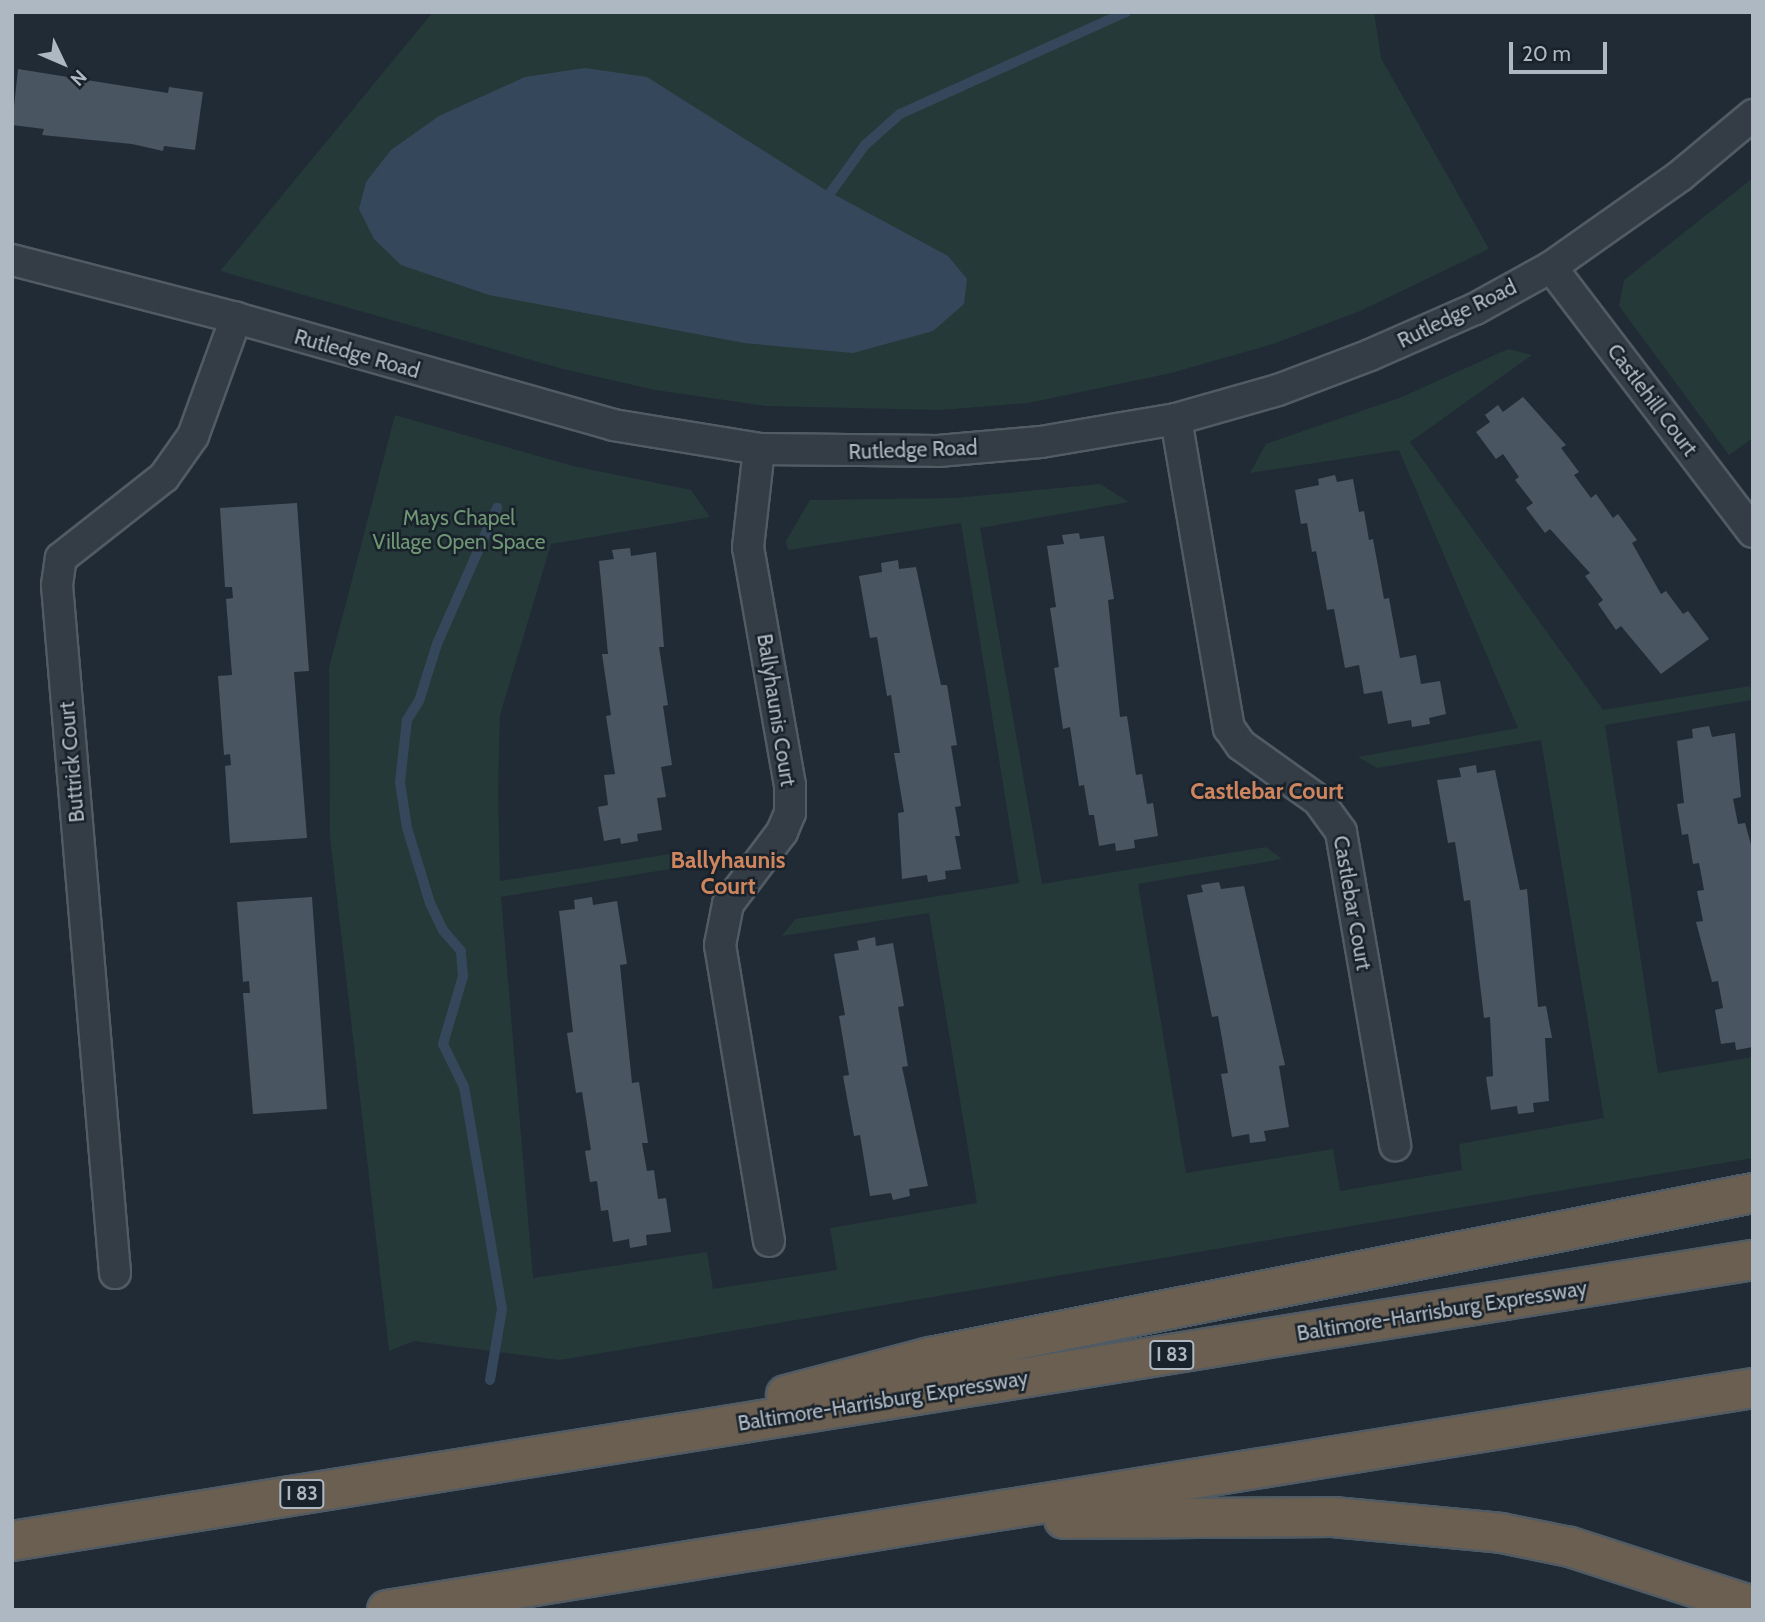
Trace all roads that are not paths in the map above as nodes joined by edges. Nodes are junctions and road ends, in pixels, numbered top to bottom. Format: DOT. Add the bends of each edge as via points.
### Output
graph roads {
  1 [pos="1753,115"];
  2 [pos="12,260"];
  3 [pos="1551,267"];
  4 [pos="236,318"];
  5 [pos="1176,419"];
  6 [pos="759,449"];
  7 [pos="1753,533"];
  8 [pos="1395,1145"];
  9 [pos="1753,1193"];
  10 [pos="769,1241"];
  11 [pos="1753,1260"];
  12 [pos="115,1273"];
  13 [pos="1753,1388"];
  14 [pos="591,1447"];
  15 [pos="940,1520"];
  16 [pos="12,1541"];
  17 [pos="1753,1606"];
  18 [pos="387,1610"];
  1 -- 3 [label="street, Rutledge Road" via="1680,176"];
  2 -- 4 [label="street, Rutledge Road"];
  3 -- 5 [label="street, Rutledge Road" via="1475,310 1370,355 1278,390"];
  3 -- 7 [label="street, Castlehill Court"];
  4 -- 6 [label="street, Rutledge Road" via="551,411"];
  4 -- 12 [label="street, Buttrick Court" via="193,436 164,477 61,558 57,584"];
  5 -- 6 [label="street, Rutledge Road" via="1041,442 938,451"];
  5 -- 8 [label="street, Castlebar Court" via="1229,728 1241,745 1318,800 1341,832"];
  6 -- 10 [label="street, Ballyhaunis Court" via="748,547 790,785 790,813 782,832 728,904 720,945"];
  9 -- 14 [label="highway" via="930,1357"];
  11 -- 14 [label="highway, Baltimore-Harrisburg Expressway / I 83"];
  13 -- 15 [label="highway"];
  14 -- 16 [label="highway, Baltimore-Harrisburg Expressway / I 83"];
  15 -- 17 [label="highway" via="1333,1517 1408,1522 1570,1547"];
  15 -- 18 [label="highway"];
}
